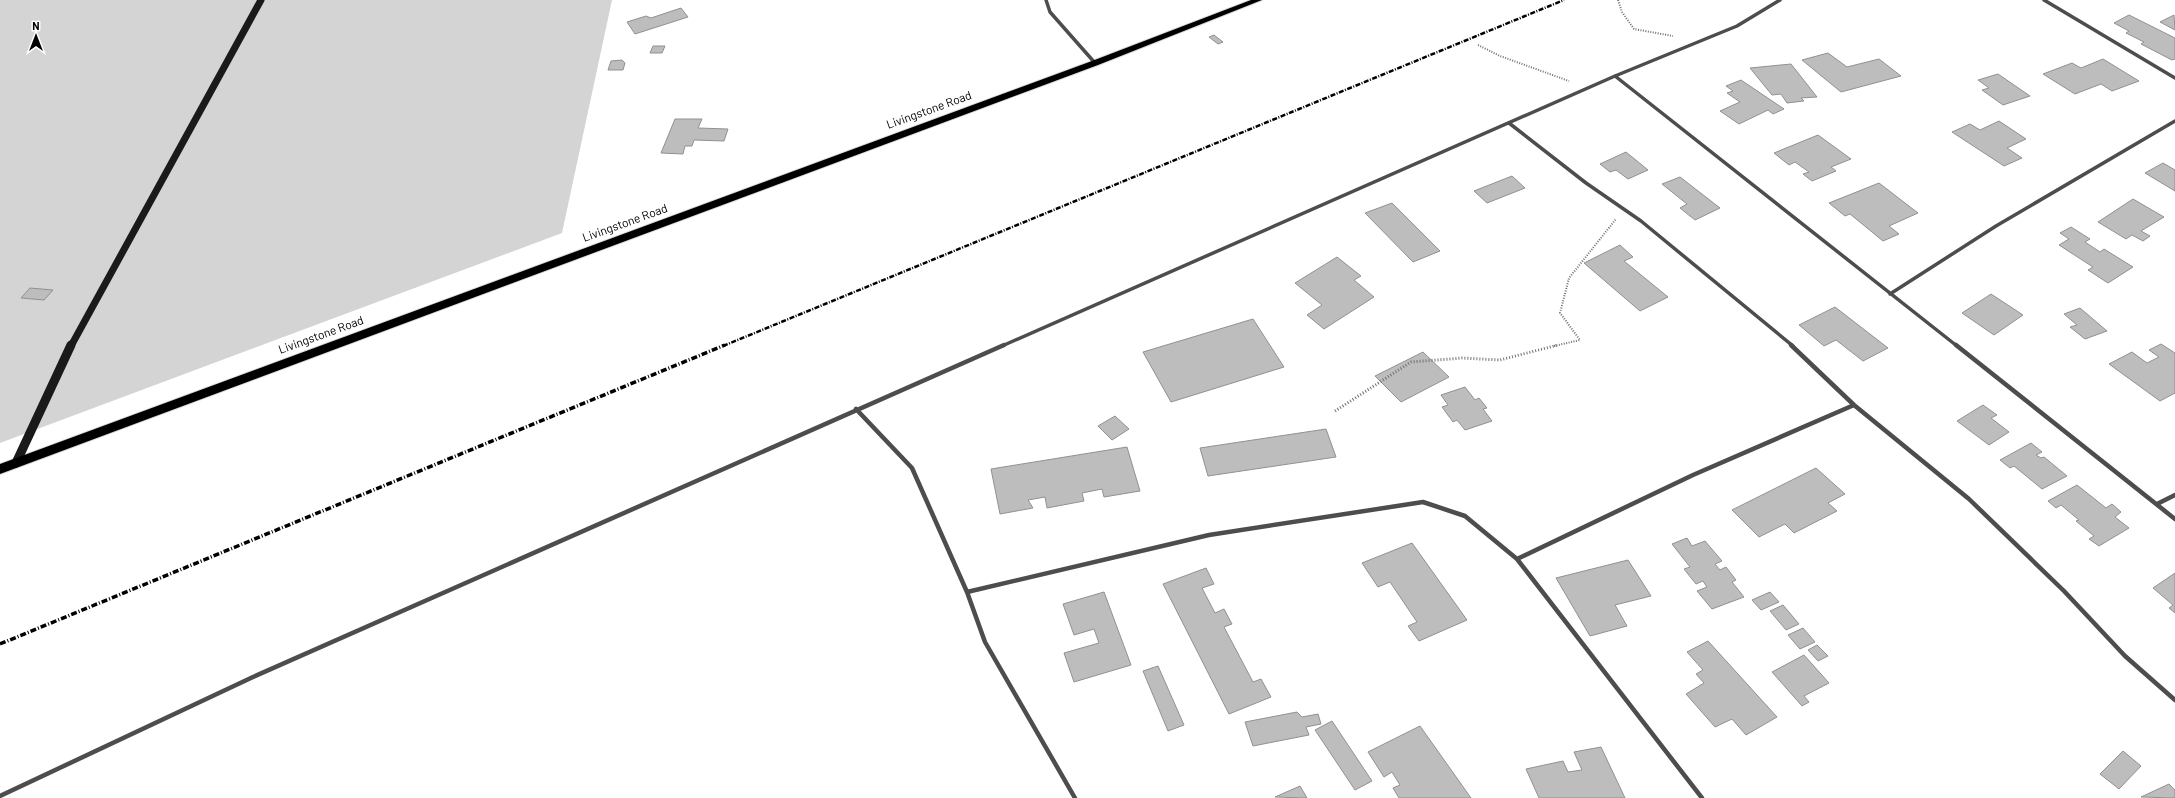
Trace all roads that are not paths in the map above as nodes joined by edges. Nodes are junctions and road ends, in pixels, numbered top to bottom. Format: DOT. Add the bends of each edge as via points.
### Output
graph roads {
  1 [pos="260,0"];
  2 [pos="1046,0"];
  3 [pos="1258,0"];
  4 [pos="1780,0"];
  5 [pos="2044,0"];
  6 [pos="1095,63"];
  7 [pos="1615,76"];
  8 [pos="2175,78"];
  9 [pos="2175,121"];
  10 [pos="1509,123"];
  11 [pos="1890,294"];
  12 [pos="1854,405"];
  13 [pos="856,409"];
  14 [pos="16,463"];
  15 [pos="0,468"];
  16 [pos="2175,495"];
  17 [pos="2157,504"];
  18 [pos="2175,519"];
  19 [pos="1517,560"];
  20 [pos="967,592"];
  21 [pos="2175,700"];
  22 [pos="0,796"];
  23 [pos="1075,798"];
  24 [pos="1702,798"];
  1 -- 14 [label="main road" via="78,331"];
  2 -- 6 [label="street" via="1050,12"];
  3 -- 6 [label="highway, Livingstone Road"];
  4 -- 7 [label="street" via="1737,26"];
  5 -- 8 [label="street"];
  6 -- 14 [label="highway, Livingstone Road"];
  7 -- 10 [label="street"];
  7 -- 11 [label="street"];
  9 -- 11 [label="street" via="1996,226"];
  10 -- 12 [label="street" via="1586,183 1641,221 1792,346"];
  10 -- 13 [label="street"];
  11 -- 17 [label="street"];
  12 -- 19 [label="street" via="1693,475"];
  12 -- 21 [label="street" via="1969,499 2064,591 2096,628"];
  13 -- 20 [label="street" via="912,468"];
  13 -- 22 [label="street" via="253,677"];
  14 -- 15 [label="highway, Livingstone Road"];
  16 -- 17 [label="street"];
  17 -- 18 [label="street"];
  19 -- 20 [label="street" via="1465,516 1423,502 1209,535"];
  19 -- 24 [label="street"];
  20 -- 23 [label="street" via="985,642"];
}
